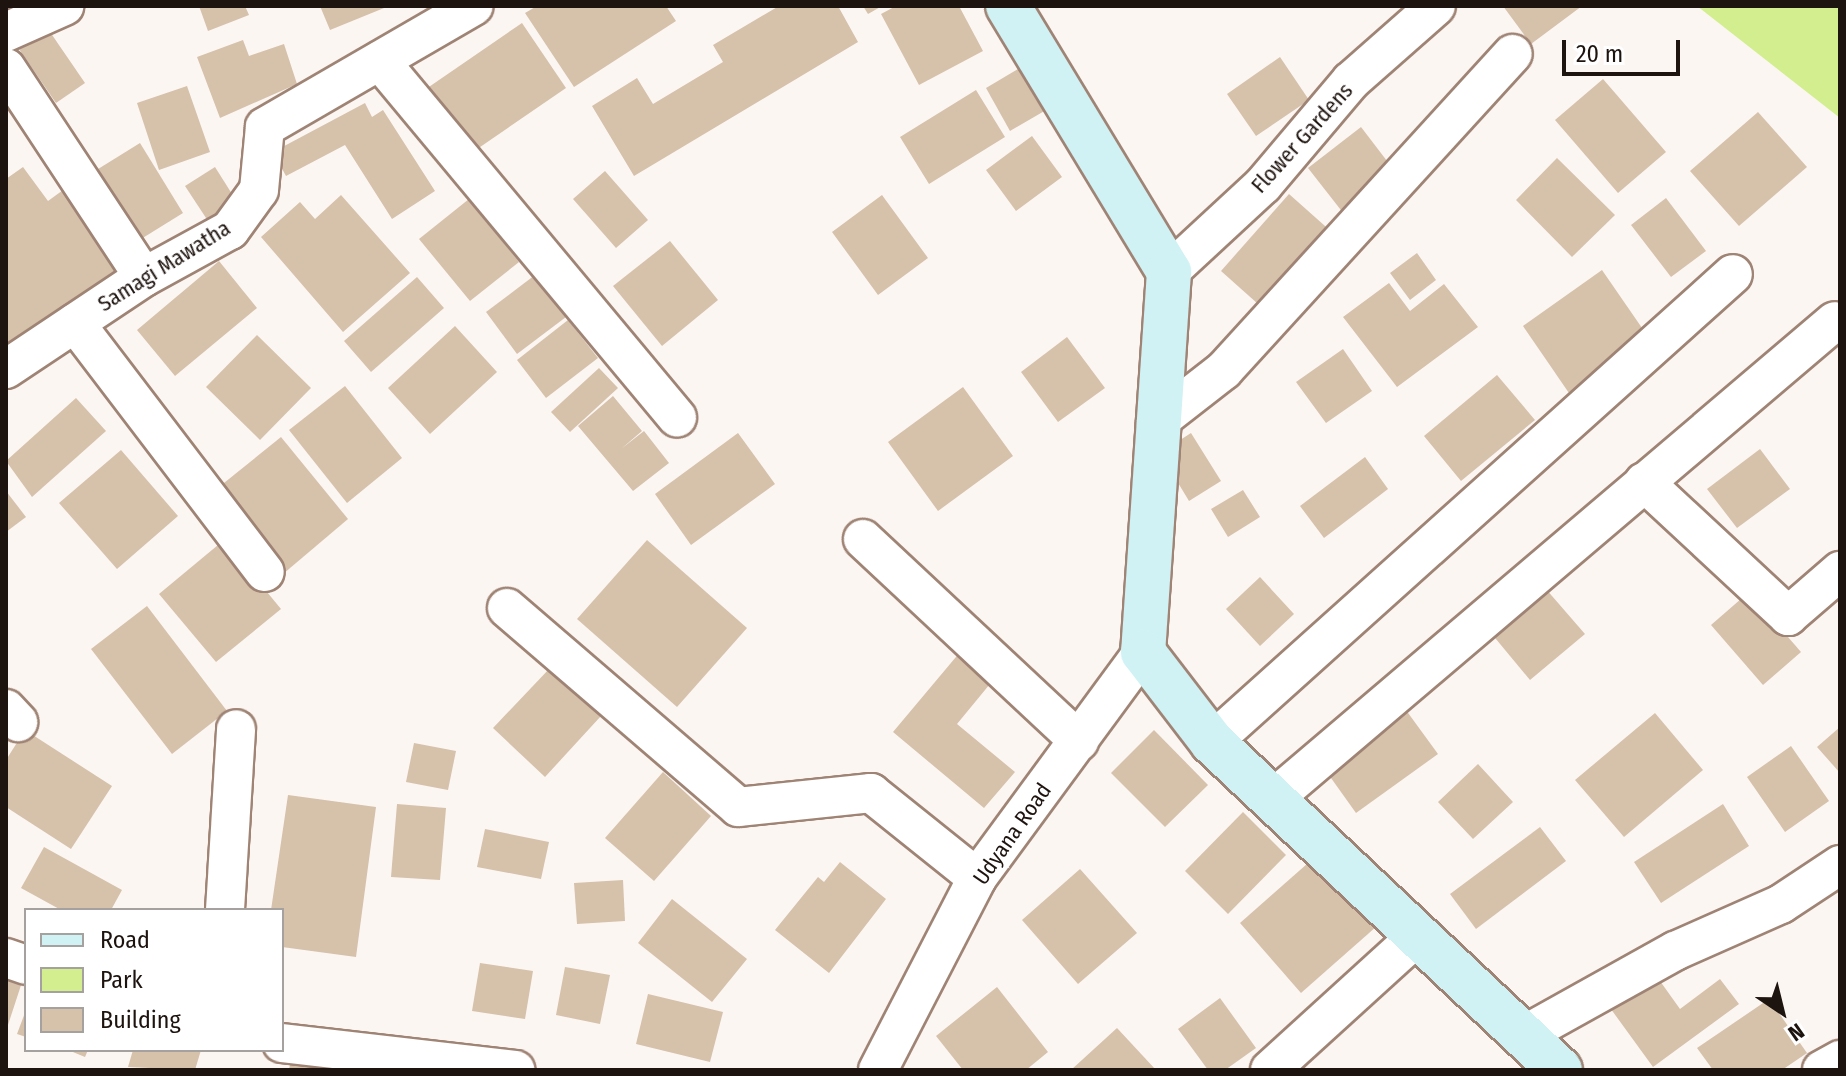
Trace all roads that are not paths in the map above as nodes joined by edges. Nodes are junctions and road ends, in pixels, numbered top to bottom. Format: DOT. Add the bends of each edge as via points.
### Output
graph roads {
  1 [pos="64,6"];
  2 [pos="474,6"];
  3 [pos="1008,6"];
  4 [pos="1436,6"];
  5 [pos="6,32"];
  6 [pos="1513,54"];
  7 [pos="380,61"];
  8 [pos="6,68"];
  9 [pos="1169,272"];
  10 [pos="1733,274"];
  11 [pos="144,277"];
  12 [pos="1835,321"];
  13 [pos="75,323"];
  14 [pos="6,369"];
  15 [pos="677,417"];
  16 [pos="1156,423"];
  17 [pos="1644,482"];
  18 [pos="863,539"];
  19 [pos="1840,571"];
  20 [pos="265,572"];
  21 [pos="507,608"];
  22 [pos="1143,652"];
  23 [pos="236,729"];
  24 [pos="1079,741"];
  25 [pos="1212,742"];
  26 [pos="1274,798"];
  27 [pos="1840,865"];
  28 [pos="977,878"];
  29 [pos="225,908"];
  30 [pos="1416,937"];
  31 [pos="1524,1035"];
  32 [pos="284,1043"];
  33 [pos="1840,1060"];
  34 [pos="515,1070"];
  35 [pos="878,1070"];
  36 [pos="1270,1070"];
  37 [pos="1560,1070"];
  38 [pos="1822,1070"];
  1 -- 5 [label="street"];
  2 -- 7 [label="street, Samagi Mawatha"];
  3 -- 9 [label="street"];
  4 -- 9 [label="street, Flower Gardens" via="1351,81 1263,185"];
  6 -- 16 [label="street" via="1224,370"];
  7 -- 11 [label="street, Samagi Mawatha" via="265,127 259,190 230,230"];
  7 -- 15 [label="street"];
  8 -- 11 [label="street"];
  9 -- 16 [label="street"];
  10 -- 25 [label="street"];
  11 -- 13 [label="street, Samagi Mawatha"];
  12 -- 17 [label="street"];
  13 -- 14 [label="street, Samagi Mawatha"];
  13 -- 20 [label="street"];
  16 -- 22 [label="street"];
  17 -- 19 [label="street" via="1788,616"];
  17 -- 26 [label="street"];
  18 -- 24 [label="street"];
  21 -- 28 [label="street" via="738,807 871,793"];
  22 -- 24 [label="street, Udyana Road"];
  22 -- 25 [label="street"];
  23 -- 29 [label="street"];
  24 -- 28 [label="street, Udyana Road"];
  25 -- 26 [label="street"];
  26 -- 30 [label="street"];
  27 -- 31 [label="street" via="1781,904 1675,951"];
  28 -- 35 [label="street, Udyana Road"];
  30 -- 31 [label="street"];
  30 -- 36 [label="street"];
  31 -- 37 [label="street"];
  32 -- 34 [label="street"];
  33 -- 38 [label="street"];
}
